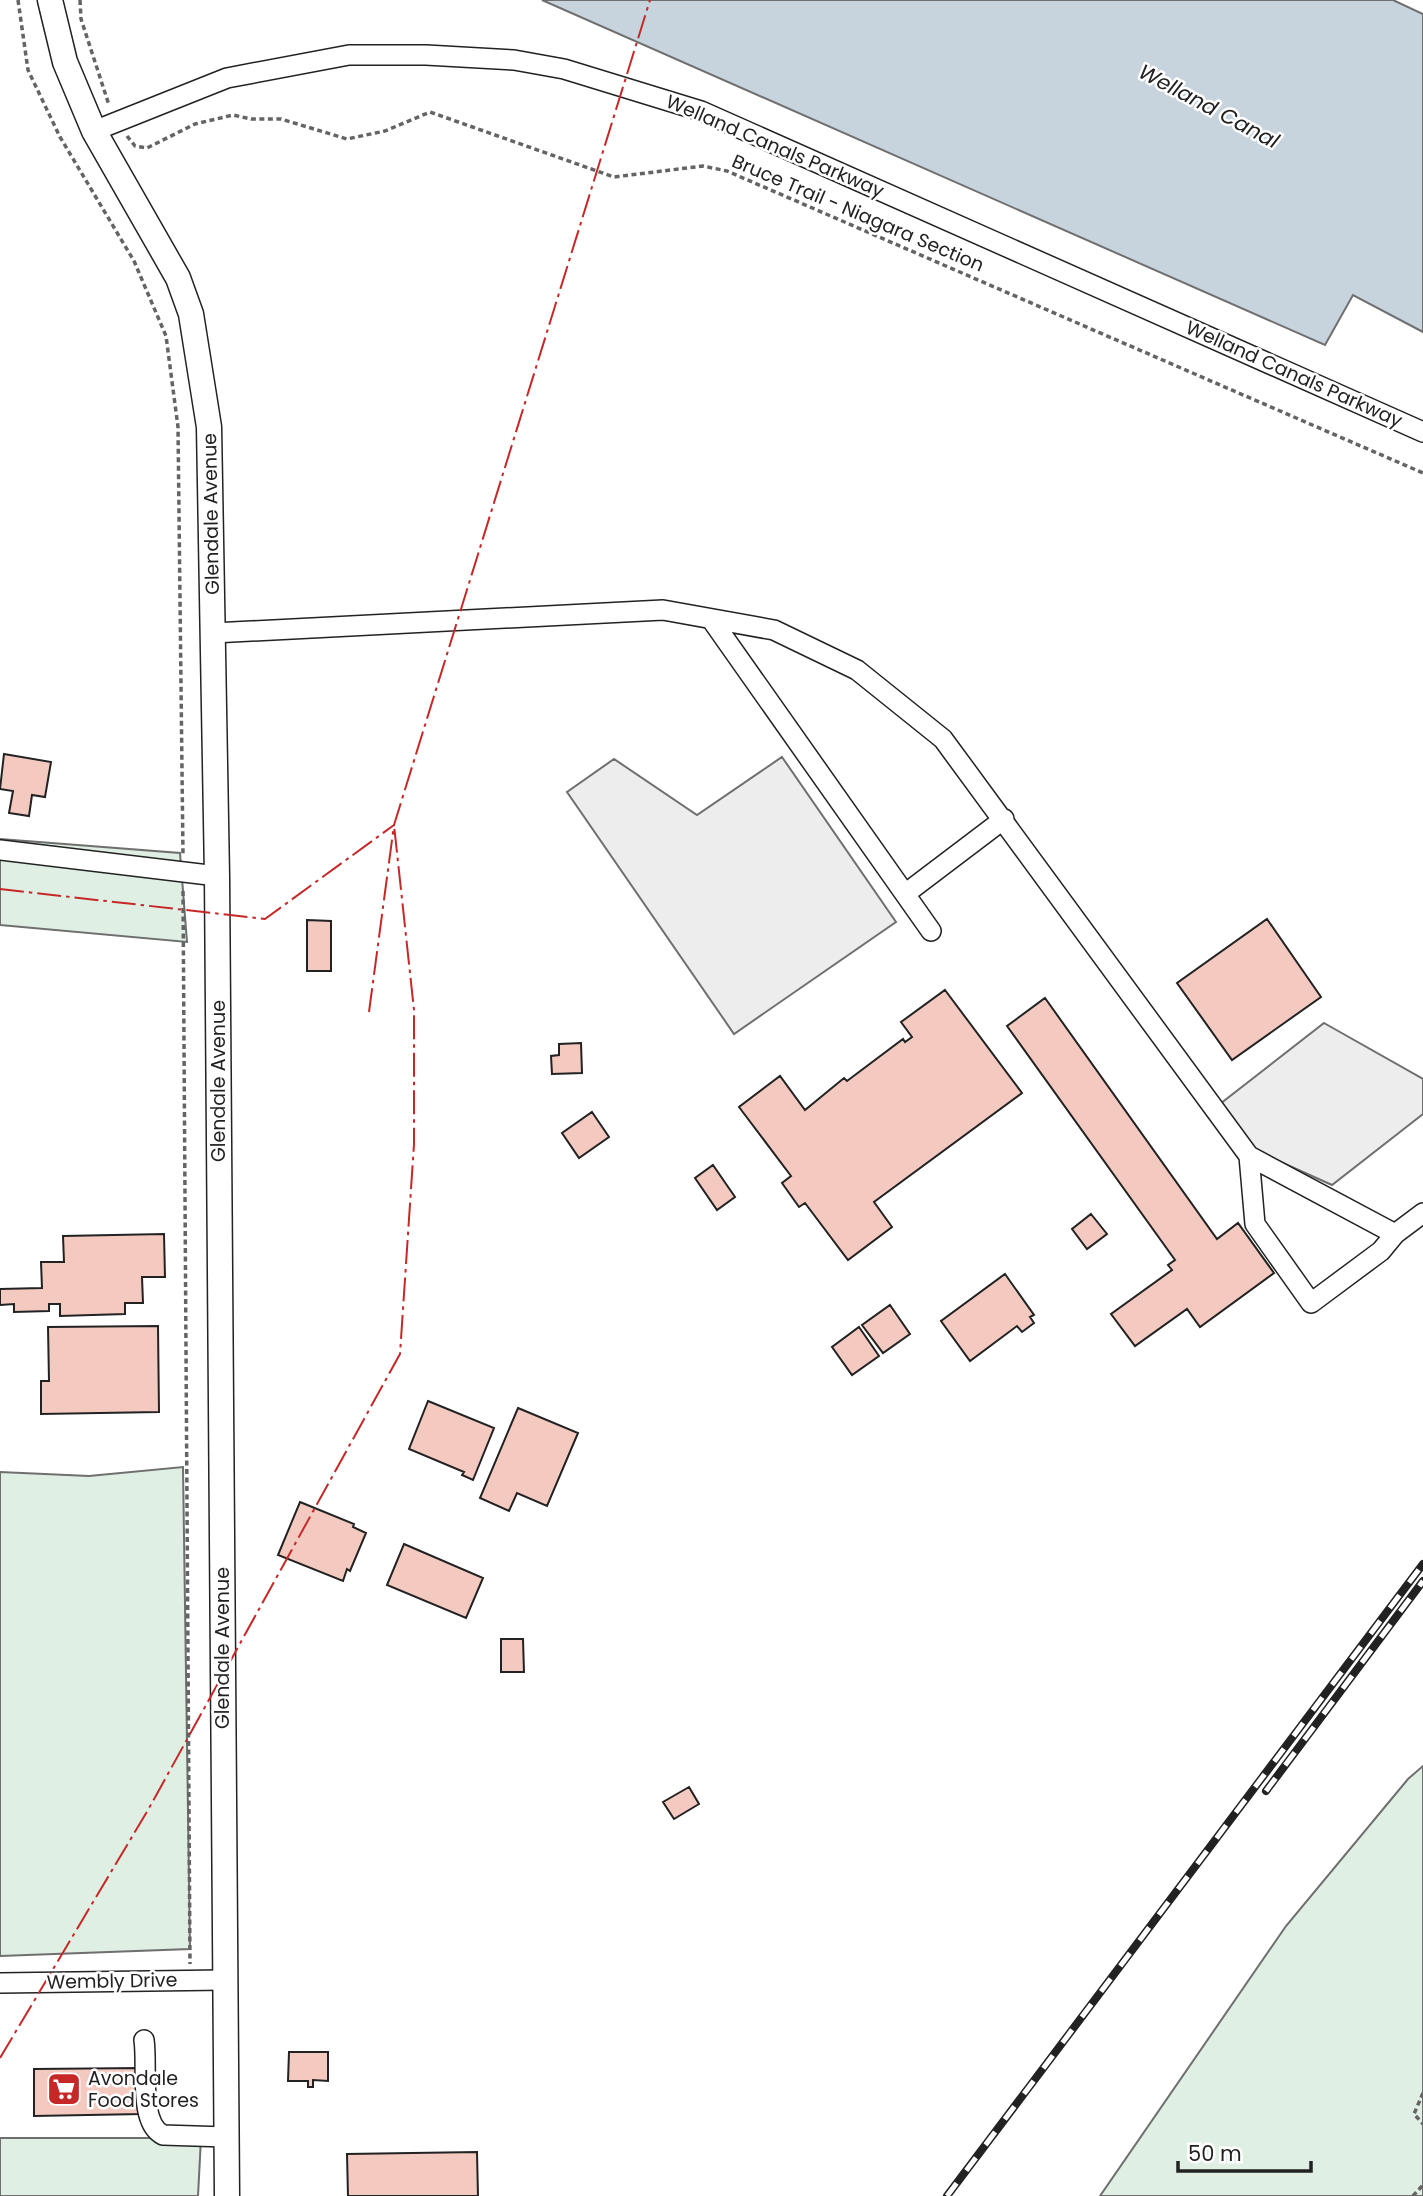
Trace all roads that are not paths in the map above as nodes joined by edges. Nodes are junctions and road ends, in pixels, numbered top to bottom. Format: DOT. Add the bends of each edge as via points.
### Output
graph roads {
  1 [pos="50,0"];
  2 [pos="106,126"];
  3 [pos="1423,432"];
  4 [pos="711,619"];
  5 [pos="214,633"];
  6 [pos="1004,819"];
  7 [pos="0,850"];
  8 [pos="217,876"];
  9 [pos="905,894"];
  10 [pos="931,931"];
  11 [pos="1249,1156"];
  12 [pos="1423,1213"];
  13 [pos="1395,1234"];
  14 [pos="224,1980"];
  15 [pos="0,1983"];
  16 [pos="144,2040"];
  17 [pos="226,2137"];
  18 [pos="227,2196"];
  1 -- 2 [label="main road, Glendale Avenue" via="65,62"];
  2 -- 3 [label="street, Welland Canals Parkway" via="227,78 349,55 514,60 564,69 701,111"];
  2 -- 5 [label="main road, Glendale Avenue" via="191,314 209,427"];
  4 -- 5 [label="street" via="663,610"];
  4 -- 6 [label="street" via="774,630 857,670 943,739"];
  4 -- 9 [label="street"];
  5 -- 8 [label="main road, Glendale Avenue"];
  6 -- 9 [label="street"];
  6 -- 11 [label="street"];
  7 -- 8 [label="street"];
  8 -- 14 [label="main road, Glendale Avenue"];
  9 -- 10 [label="street"];
  11 -- 13 [label="street"];
  11 -- 13 [label="street" via="1255,1224 1311,1303 1381,1251"];
  12 -- 13 [label="street"];
  14 -- 15 [label="street, Wembly Drive"];
  14 -- 17 [label="main road, Glendale Avenue"];
  16 -- 17 [label="street" via="147,2115 156,2132"];
  17 -- 18 [label="main road, Glendale Avenue"];
}
